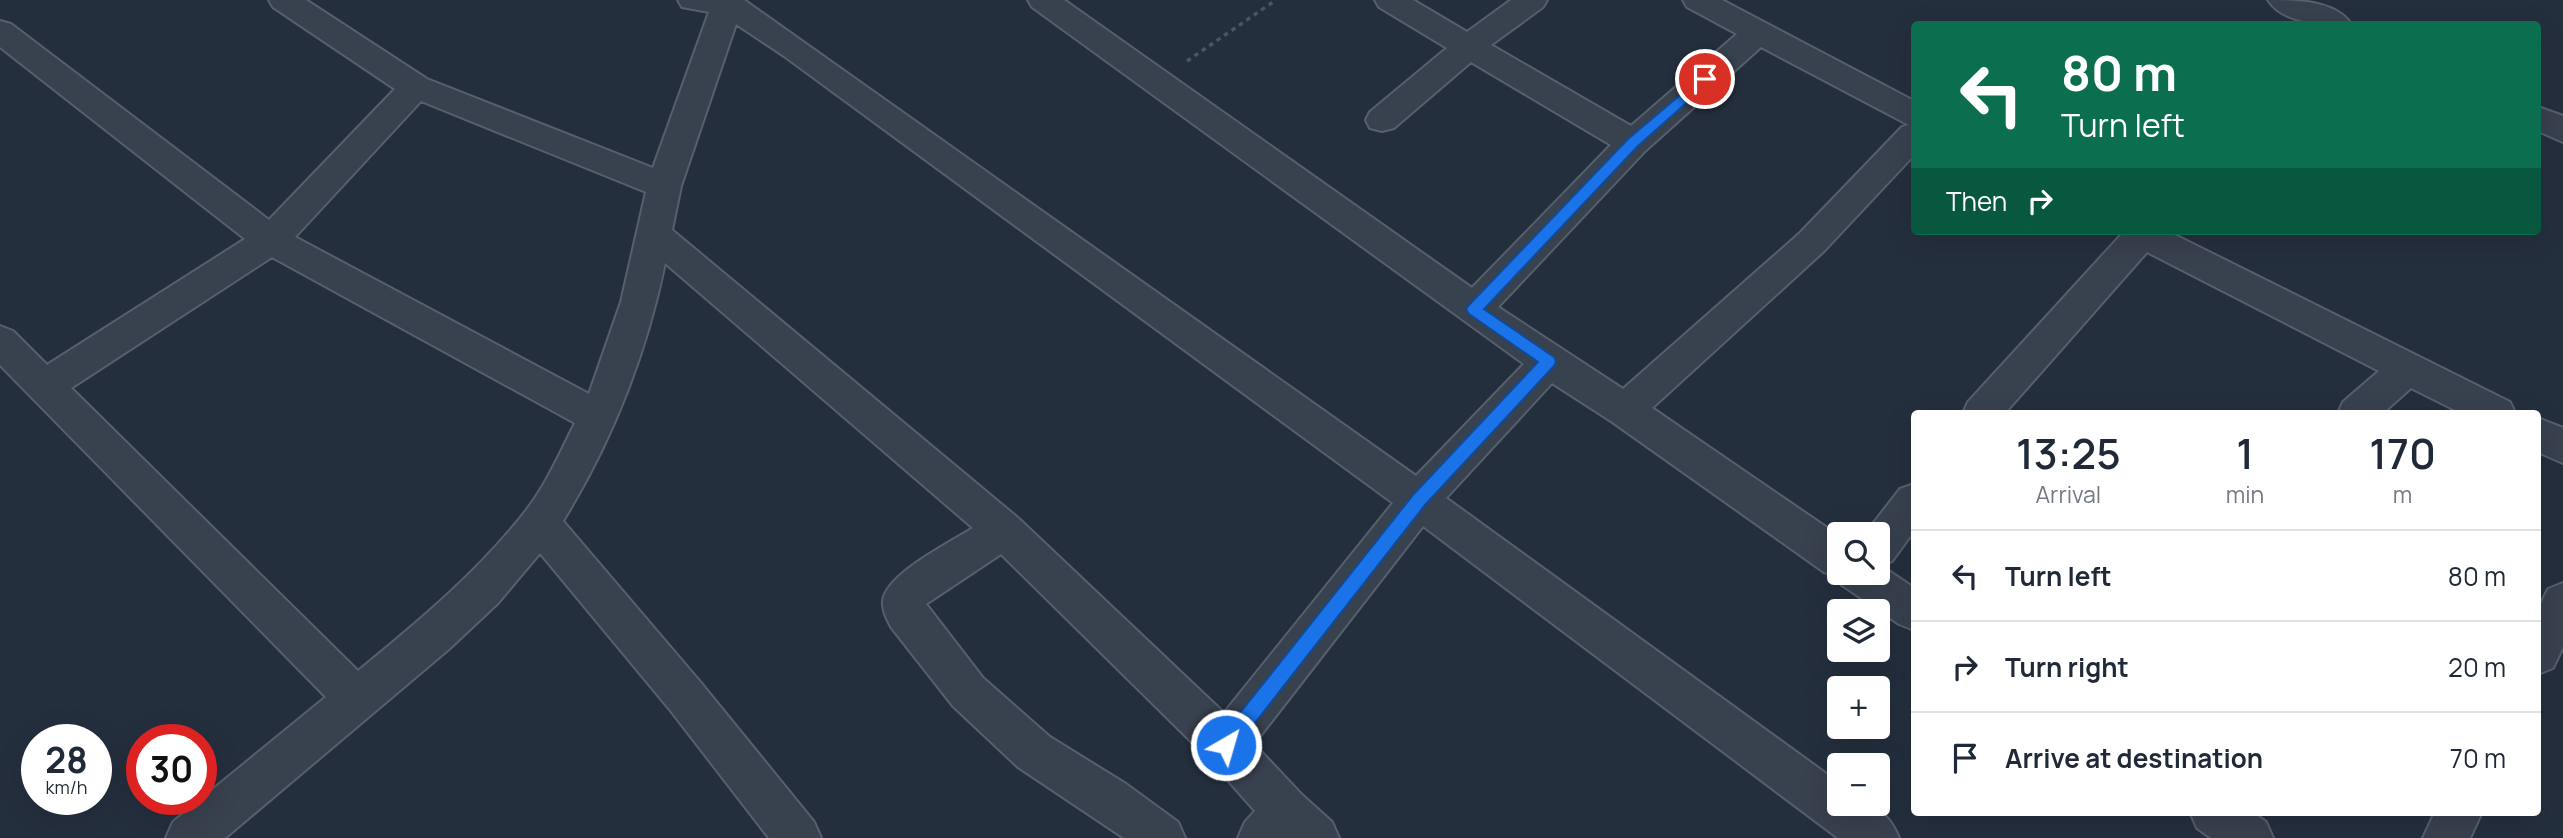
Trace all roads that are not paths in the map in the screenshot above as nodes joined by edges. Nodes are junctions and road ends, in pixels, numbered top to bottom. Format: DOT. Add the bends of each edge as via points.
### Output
graph roads {
  1 [pos="284,0"];
  2 [pos="1043,0"];
  3 [pos="1390,0"];
  4 [pos="1532,0"];
  5 [pos="1698,0"];
  6 [pos="2283,0"];
  7 [pos="716,1"];
  8 [pos="2328,21"];
  9 [pos="0,31"];
  10 [pos="1759,31"];
  11 [pos="1469,46"];
  12 [pos="416,87"];
  13 [pos="1911,113"];
  14 [pos="2541,119"];
  15 [pos="1381,120"];
  16 [pos="2563,130"];
  17 [pos="1911,138"];
  18 [pos="1633,142"];
  19 [pos="664,186"];
  20 [pos="654,234"];
  21 [pos="2137,235"];
  22 [pos="2145,235"];
  23 [pos="271,240"];
  24 [pos="1474,309"];
  25 [pos="0,341"];
  26 [pos="1549,362"];
  27 [pos="2408,368"];
  28 [pos="44,386"];
  29 [pos="1998,408"];
  30 [pos="1625,410"];
  31 [pos="2360,410"];
  32 [pos="2490,410"];
  33 [pos="598,416"];
  34 [pos="2541,436"];
  35 [pos="2563,447"];
  36 [pos="1419,500"];
  37 [pos="1911,505"];
  38 [pos="540,523"];
  39 [pos="1004,530"];
  40 [pos="1890,532"];
  41 [pos="1827,551"];
  42 [pos="1877,585"];
  43 [pos="2563,602"];
  44 [pos="1911,609"];
  45 [pos="2541,648"];
  46 [pos="356,699"];
  47 [pos="1226,745"];
  48 [pos="2219,816"];
  49 [pos="2457,816"];
  50 [pos="1288,829"];
  51 [pos="189,838"];
  52 [pos="798,838"];
  53 [pos="1162,838"];
  54 [pos="1876,838"];
  55 [pos="2250,838"];
  56 [pos="2446,838"];
  1 -- 12 [label="street"];
  2 -- 24 [label="street"];
  3 -- 11 [label="street"];
  4 -- 11 [label="street"];
  5 -- 10 [label="street"];
  6 -- 8 [label="street"];
  7 -- 19 [label="street"];
  7 -- 36 [label="street" via="795,49"];
  9 -- 23 [label="street"];
  10 -- 13 [label="street"];
  10 -- 18 [label="street"];
  11 -- 15 [label="street"];
  11 -- 18 [label="street"];
  12 -- 19 [label="street"];
  12 -- 23 [label="street"];
  14 -- 16 [label="street"];
  17 -- 30 [label="street" via="1812,242"];
  18 -- 24 [label="street"];
  19 -- 20 [label="street"];
  20 -- 33 [label="street" via="639,302"];
  20 -- 39 [label="street"];
  21 -- 29 [label="street"];
  22 -- 27 [label="street"];
  23 -- 28 [label="street"];
  23 -- 33 [label="street"];
  24 -- 26 [label="street"];
  25 -- 28 [label="street"];
  26 -- 30 [label="street"];
  26 -- 36 [label="street"];
  27 -- 31 [label="street"];
  27 -- 32 [label="street"];
  28 -- 46 [label="street"];
  30 -- 41 [label="street"];
  33 -- 38 [label="street"];
  34 -- 35 [label="street"];
  36 -- 47 [label="street"];
  36 -- 54 [label="street"];
  37 -- 40 [label="street"];
  38 -- 46 [label="street" via="484,590"];
  38 -- 52 [label="street"];
  39 -- 47 [label="street"];
  39 -- 53 [label="street" via="910,591 904,600 906,614 968,692 1034,752"];
  42 -- 44 [label="street"];
  43 -- 45 [label="street"];
  46 -- 51 [label="street"];
  47 -- 50 [label="street"];
  48 -- 55 [label="street"];
  49 -- 56 [label="street"];
}
